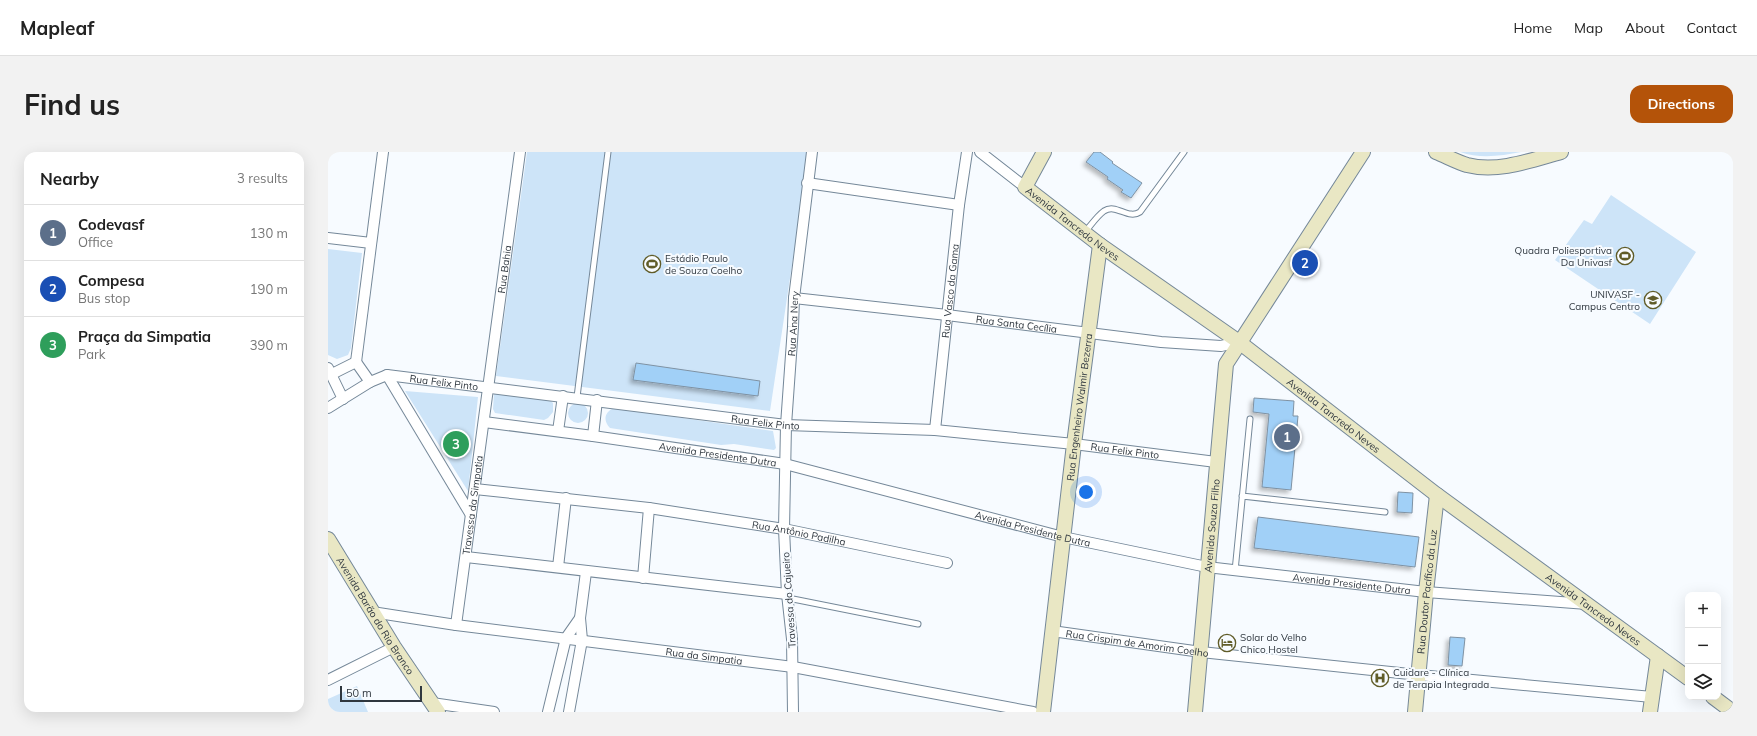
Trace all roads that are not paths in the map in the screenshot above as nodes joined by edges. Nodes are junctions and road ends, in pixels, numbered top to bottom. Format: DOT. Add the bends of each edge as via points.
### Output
graph roads {
  1 [pos="383,152"];
  2 [pos="520,152"];
  3 [pos="608,152"];
  4 [pos="812,152"];
  5 [pos="967,152"];
  6 [pos="980,152"];
  7 [pos="1044,152"];
  8 [pos="1184,152"];
  9 [pos="1436,152"];
  10 [pos="1561,152"];
  11 [pos="1367,153"];
  12 [pos="807,183"];
  13 [pos="1025,187"];
  14 [pos="959,205"];
  15 [pos="1085,233"];
  16 [pos="328,238"];
  17 [pos="371,243"];
  18 [pos="1100,245"];
  19 [pos="794,298"];
  20 [pos="947,315"];
  21 [pos="1088,333"];
  22 [pos="1239,342"];
  23 [pos="356,362"];
  24 [pos="330,371"];
  25 [pos="387,375"];
  26 [pos="370,382"];
  27 [pos="487,386"];
  28 [pos="563,396"];
  29 [pos="577,398"];
  30 [pos="342,400"];
  31 [pos="597,400"];
  32 [pos="328,408"];
  33 [pos="1250,419"];
  34 [pos="484,422"];
  35 [pos="786,424"];
  36 [pos="935,430"];
  37 [pos="558,431"];
  38 [pos="593,436"];
  39 [pos="1074,444"];
  40 [pos="1216,462"];
  41 [pos="785,464"];
  42 [pos="475,488"];
  43 [pos="1437,495"];
  44 [pos="1242,496"];
  45 [pos="566,498"];
  46 [pos="649,508"];
  47 [pos="1385,512"];
  48 [pos="472,515"];
  49 [pos="784,529"];
  50 [pos="1063,537"];
  51 [pos="328,539"];
  52 [pos="466,556"];
  53 [pos="947,563"];
  54 [pos="558,567"];
  55 [pos="1207,567"];
  56 [pos="1235,571"];
  57 [pos="586,572"];
  58 [pos="643,578"];
  59 [pos="1426,592"];
  60 [pos="788,596"];
  61 [pos="1587,604"];
  62 [pos="372,612"];
  63 [pos="580,618"];
  64 [pos="918,624"];
  65 [pos="456,625"];
  66 [pos="1052,631"];
  67 [pos="566,638"];
  68 [pos="582,640"];
  69 [pos="394,647"];
  70 [pos="1201,652"];
  71 [pos="1658,656"];
  72 [pos="793,667"];
  73 [pos="1419,675"];
  74 [pos="1685,676"];
  75 [pos="328,680"];
  76 [pos="1652,697"];
  77 [pos="1717,700"];
  78 [pos="435,708"];
  79 [pos="494,712"];
  80 [pos="548,712"];
  81 [pos="569,712"];
  82 [pos="793,712"];
  83 [pos="1033,712"];
  84 [pos="1043,712"];
  85 [pos="1195,712"];
  86 [pos="1415,712"];
  87 [pos="1650,712"];
  88 [pos="1733,712"];
  1 -- 17 [label="street"];
  2 -- 27 [label="street, Rua Bahia"];
  3 -- 29 [label="lane"];
  4 -- 12 [label="street, Rua Ana Nery"];
  5 -- 14 [label="street, Rua Vasco da Gama"];
  6 -- 13 [label="street, Avenida Tancredo Neves"];
  7 -- 13 [label="main road"];
  8 -- 15 [label="lane" via="1140,212 1132,215 1111,209 1105,210"];
  9 -- 10 [label="main road" via="1468,165 1493,167 1522,163"];
  11 -- 22 [label="main road, Avenida Souza Filho"];
  12 -- 14 [label="street"];
  12 -- 19 [label="street, Rua Ana Nery"];
  13 -- 15 [label="main road, Avenida Tancredo Neves"];
  14 -- 20 [label="street, Rua Vasco da Gama"];
  15 -- 18 [label="main road, Avenida Tancredo Neves"];
  16 -- 17 [label="street"];
  17 -- 23 [label="street"];
  18 -- 21 [label="main road, Rua Engenheiro Walmir Bezerra"];
  18 -- 22 [label="main road, Avenida Tancredo Neves"];
  19 -- 20 [label="street, Rua Santa Cecília"];
  19 -- 35 [label="street, Rua Ana Nery"];
  20 -- 21 [label="street, Rua Santa Cecília"];
  20 -- 36 [label="street, Rua Vasco da Gama"];
  21 -- 22 [label="street, Rua Santa Cecília" via="1221,346"];
  21 -- 39 [label="main road, Rua Engenheiro Walmir Bezerra"];
  22 -- 40 [label="main road, Avenida Souza Filho" via="1226,364"];
  22 -- 43 [label="main road, Avenida Tancredo Neves"];
  23 -- 24 [label="street"];
  23 -- 26 [label="street"];
  24 -- 30 [label="street"];
  25 -- 26 [label="street, Rua Felix Pinto"];
  25 -- 27 [label="street, Rua Felix Pinto"];
  25 -- 48 [label="street"];
  26 -- 30 [label="street, Rua Felix Pinto"];
  27 -- 28 [label="street, Rua Felix Pinto"];
  27 -- 34 [label="street, Travessa da Simpatia"];
  28 -- 29 [label="street, Rua Felix Pinto"];
  28 -- 37 [label="street"];
  29 -- 31 [label="street, Rua Felix Pinto"];
  30 -- 32 [label="street, Rua Felix Pinto"];
  31 -- 35 [label="street, Rua Felix Pinto"];
  31 -- 38 [label="street"];
  33 -- 44 [label="lane"];
  34 -- 37 [label="street, Avenida Presidente Dutra"];
  34 -- 42 [label="street, Travessa da Simpatia"];
  35 -- 36 [label="street, Rua Felix Pinto"];
  35 -- 41 [label="street, Rua Ana Nery"];
  36 -- 39 [label="street, Rua Felix Pinto"];
  37 -- 38 [label="street, Avenida Presidente Dutra"];
  38 -- 41 [label="street, Avenida Presidente Dutra"];
  39 -- 40 [label="street, Rua Felix Pinto"];
  39 -- 50 [label="main road, Rua Engenheiro Walmir Bezerra"];
  40 -- 55 [label="main road, Avenida Souza Filho"];
  41 -- 49 [label="street, Travessa do Cajueiro"];
  41 -- 50 [label="street, Avenida Presidente Dutra"];
  42 -- 45 [label="street, Rua Antônio Padilha"];
  42 -- 48 [label="street, Travessa da Simpatia"];
  43 -- 59 [label="main road, Rua Doutor Pacífico da Luz"];
  43 -- 61 [label="main road, Avenida Tancredo Neves"];
  44 -- 47 [label="lane"];
  44 -- 56 [label="lane"];
  45 -- 46 [label="street, Rua Antônio Padilha"];
  45 -- 54 [label="street"];
  46 -- 49 [label="street, Rua Antônio Padilha"];
  46 -- 58 [label="street"];
  48 -- 52 [label="street, Travessa da Simpatia"];
  49 -- 53 [label="street, Rua Antônio Padilha"];
  49 -- 60 [label="street, Travessa do Cajueiro"];
  50 -- 55 [label="street, Avenida Presidente Dutra"];
  50 -- 66 [label="main road, Rua Engenheiro Walmir Bezerra"];
  51 -- 62 [label="main road, Avenida Barão do Rio Branco"];
  52 -- 54 [label="street"];
  52 -- 65 [label="street, Travessa da Simpatia"];
  54 -- 57 [label="street"];
  55 -- 56 [label="street, Avenida Presidente Dutra"];
  55 -- 70 [label="main road, Avenida Souza Filho"];
  56 -- 59 [label="street, Avenida Presidente Dutra"];
  57 -- 58 [label="street"];
  57 -- 63 [label="street"];
  58 -- 60 [label="street"];
  59 -- 61 [label="street, Avenida Presidente Dutra"];
  59 -- 73 [label="main road, Rua Doutor Pacífico da Luz"];
  60 -- 64 [label="lane"];
  60 -- 72 [label="street, Travessa do Cajueiro"];
  61 -- 71 [label="main road, Avenida Tancredo Neves"];
  62 -- 65 [label="street, Rua da Simpatia"];
  62 -- 69 [label="main road, Avenida Barão do Rio Branco"];
  63 -- 67 [label="street"];
  63 -- 68 [label="street"];
  65 -- 67 [label="street, Rua da Simpatia"];
  66 -- 70 [label="street, Rua Crispim de Amorim Coelho"];
  66 -- 84 [label="main road, Rua Engenheiro Walmir Bezerra"];
  67 -- 68 [label="street, Rua da Simpatia"];
  67 -- 80 [label="street"];
  68 -- 72 [label="street, Rua da Simpatia"];
  68 -- 81 [label="street"];
  69 -- 75 [label="street"];
  69 -- 78 [label="main road, Avenida Barão do Rio Branco"];
  70 -- 73 [label="street, Rua Crispim de Amorim Coelho"];
  70 -- 85 [label="main road, Avenida Souza Filho"];
  71 -- 74 [label="main road, Avenida Tancredo Neves"];
  71 -- 76 [label="main road"];
  72 -- 82 [label="street, Travessa do Cajueiro"];
  72 -- 83 [label="street, Rua da Simpatia"];
  73 -- 76 [label="street, Rua Crispim de Amorim Coelho"];
  73 -- 86 [label="main road, Rua Doutor Pacífico da Luz"];
  76 -- 87 [label="main road"];
  77 -- 88 [label="main road"];
  78 -- 79 [label="street"];
}
